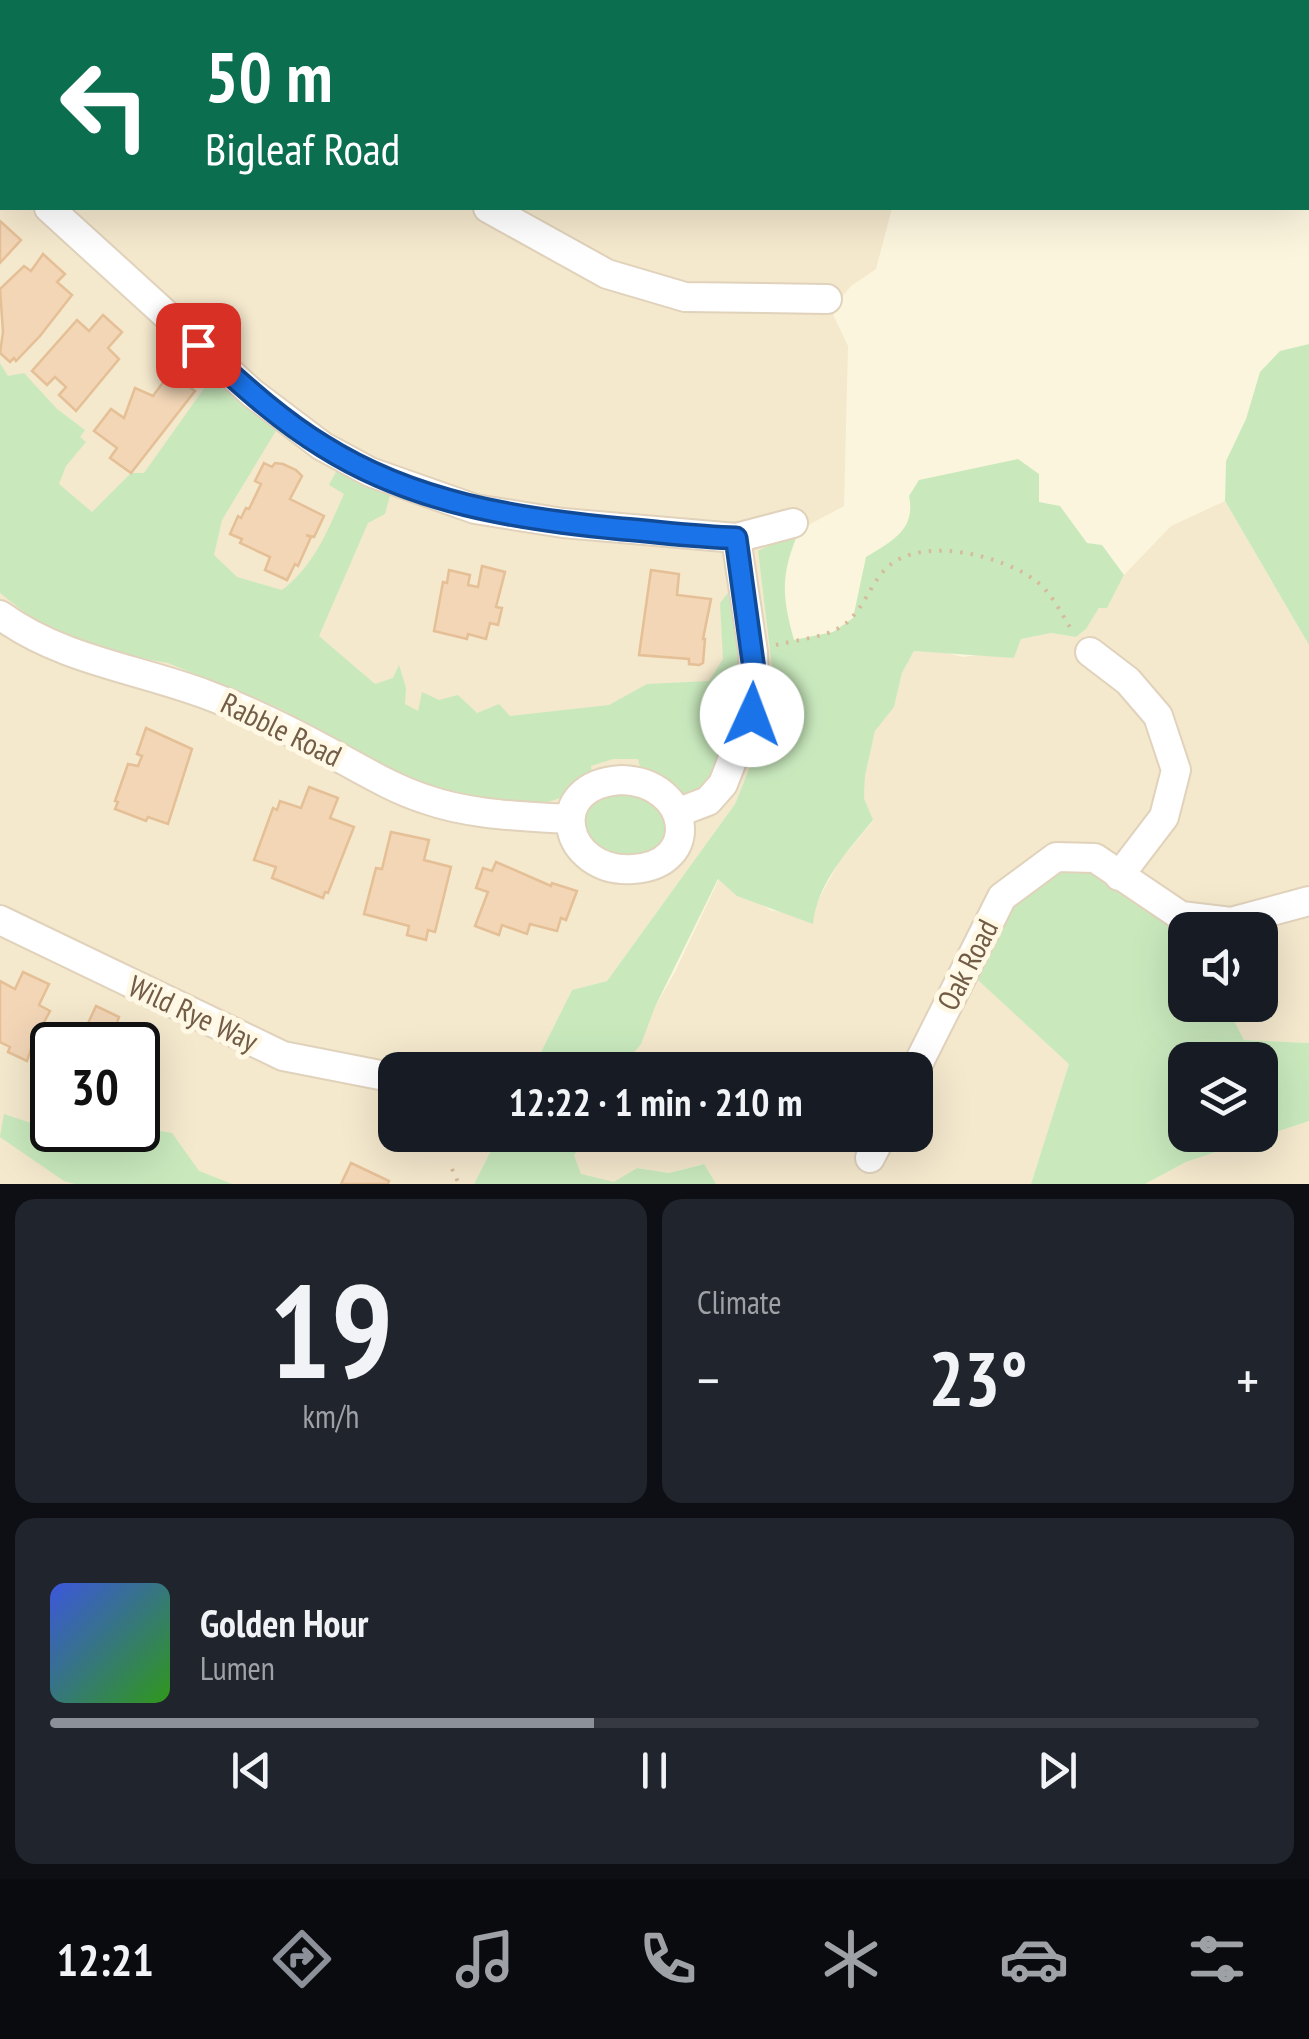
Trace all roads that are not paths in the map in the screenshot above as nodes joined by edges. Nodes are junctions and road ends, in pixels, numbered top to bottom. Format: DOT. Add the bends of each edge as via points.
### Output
graph roads {
  1 [pos="50,210"];
  2 [pos="492,210"];
  3 [pos="827,299"];
  4 [pos="792,523"];
  5 [pos="736,538"];
  6 [pos="0,616"];
  7 [pos="1090,652"];
  8 [pos="679,812"];
  9 [pos="568,819"];
  10 [pos="1119,876"];
  11 [pos="1309,901"];
  12 [pos="0,920"];
  13 [pos="924,1052"];
  14 [pos="378,1075"];
  1 -- 5 [label="street" via="252,393 352,463 497,514"];
  2 -- 3 [label="street" via="606,274 685,297"];
  4 -- 5 [label="street"];
  5 -- 8 [label="street" via="755,701 729,773 708,801"];
  6 -- 9 [label="street, Rabble Road" via="81,658 251,712 426,800"];
  7 -- 10 [label="street" via="1158,716 1176,770 1164,817"];
  8 -- 9 [label="street" via="652,786 614,780 581,797"];
  8 -- 9 [label="street" via="672,850 637,869 593,860"];
  10 -- 11 [label="street, Oak Road" via="1181,916 1231,922"];
  10 -- 13 [label="street, Oak Road" via="1095,858 1056,857 1002,897"];
  12 -- 14 [label="street, Wild Rye Way" via="283,1056"];
}
